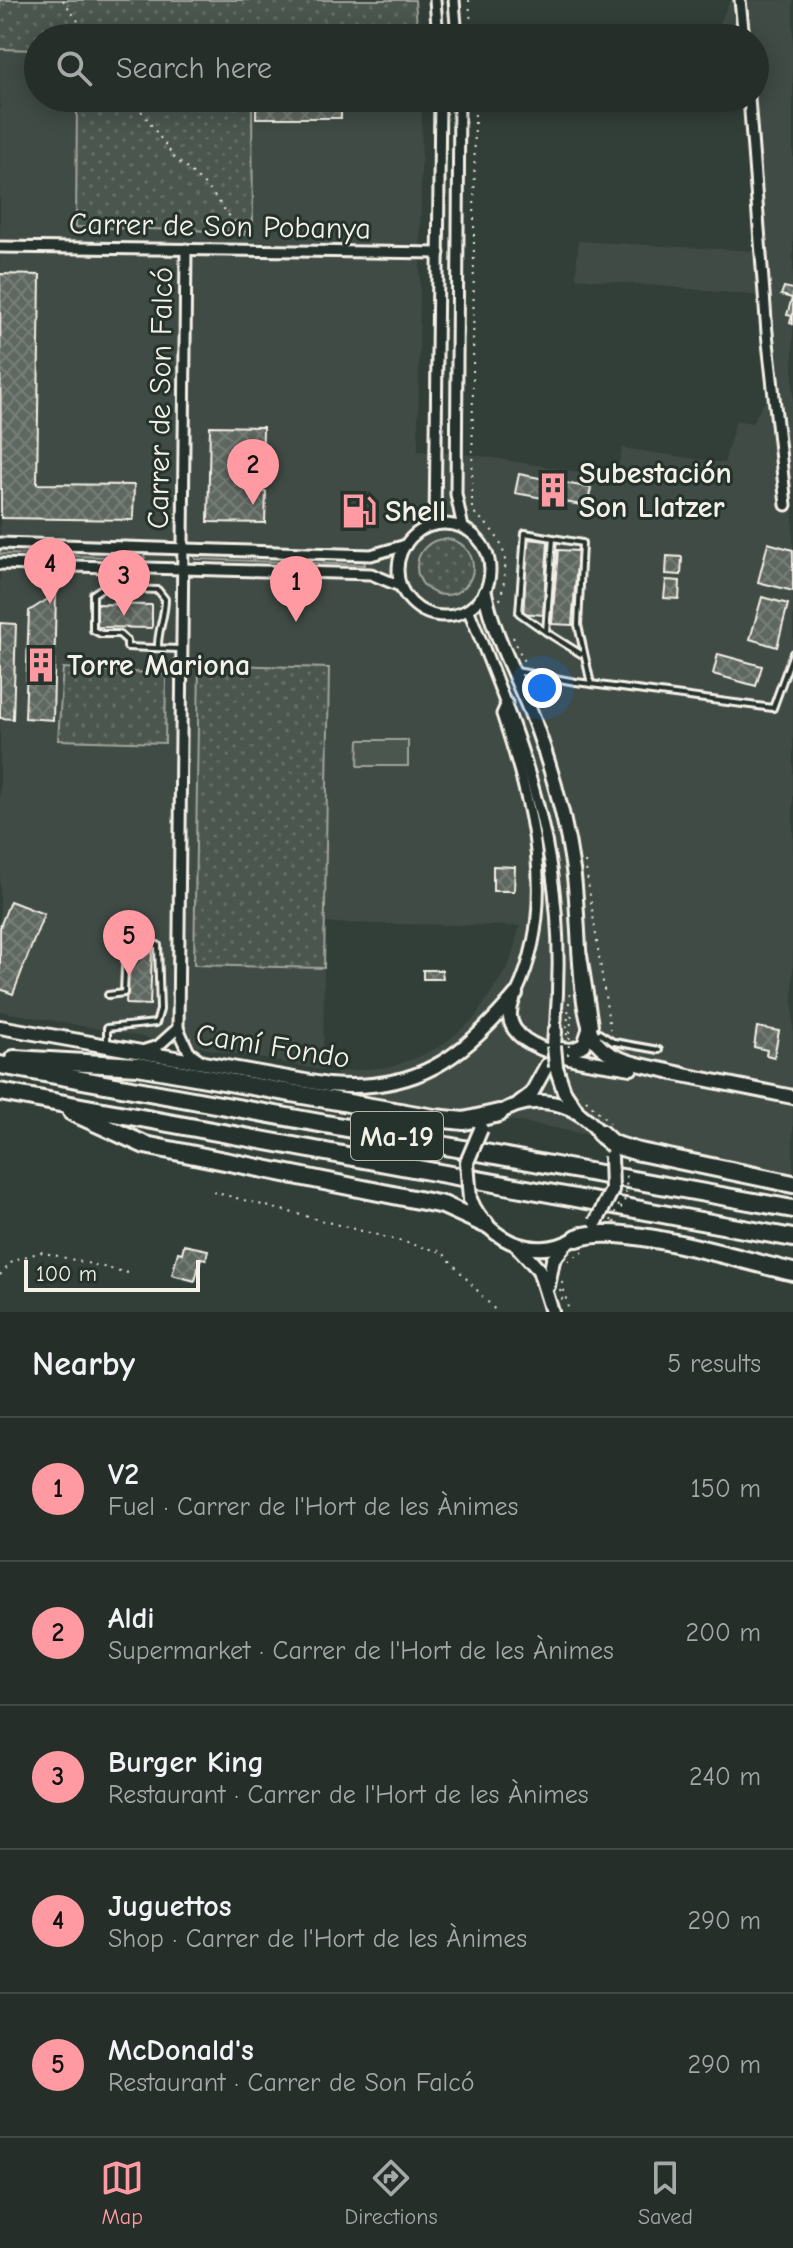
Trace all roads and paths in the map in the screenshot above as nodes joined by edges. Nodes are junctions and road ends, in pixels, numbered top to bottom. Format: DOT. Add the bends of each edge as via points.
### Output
graph roads {
  1 [pos="63,0"];
  2 [pos="435,0"];
  3 [pos="454,0"];
  4 [pos="469,0"];
  5 [pos="740,0"];
  6 [pos="80,24"];
  7 [pos="437,24"];
  8 [pos="456,24"];
  9 [pos="471,24"];
  10 [pos="743,24"];
  11 [pos="142,112"];
  12 [pos="440,112"];
  13 [pos="459,112"];
  14 [pos="475,112"];
  15 [pos="750,112"];
  16 [pos="0,247"];
  17 [pos="186,249"];
  18 [pos="255,250"];
  19 [pos="439,253"];
  20 [pos="786,505"];
  21 [pos="435,525"];
  22 [pos="463,528"];
  23 [pos="553,538"];
  24 [pos="0,543"];
  25 [pos="406,545"];
  26 [pos="182,547"];
  27 [pos="0,564"];
  28 [pos="182,568"];
  29 [pos="400,586"];
  30 [pos="485,593"];
  31 [pos="499,604"];
  32 [pos="469,611"];
  33 [pos="546,632"];
  34 [pos="158,648"];
  35 [pos="181,649"];
  36 [pos="793,653"];
  37 [pos="581,654"];
  38 [pos="514,671"];
  39 [pos="591,684"];
  40 [pos="507,703"];
  41 [pos="580,940"];
  42 [pos="570,982"];
  43 [pos="516,994"];
  44 [pos="108,995"];
  45 [pos="590,1026"];
  46 [pos="0,1027"];
  47 [pos="178,1028"];
  48 [pos="564,1033"];
  49 [pos="613,1042"];
  50 [pos="107,1045"];
  51 [pos="599,1045"];
  52 [pos="540,1047"];
  53 [pos="659,1050"];
  54 [pos="137,1051"];
  55 [pos="570,1053"];
  56 [pos="0,1058"];
  57 [pos="208,1064"];
  58 [pos="0,1065"];
  59 [pos="552,1066"];
  60 [pos="681,1074"];
  61 [pos="0,1092"];
  62 [pos="793,1097"];
  63 [pos="48,1102"];
  64 [pos="517,1105"];
  65 [pos="578,1112"];
  66 [pos="499,1113"];
  67 [pos="600,1133"];
  68 [pos="793,1184"];
  69 [pos="213,1192"];
  70 [pos="793,1209"];
  71 [pos="485,1224"];
  72 [pos="606,1226"];
  73 [pos="793,1238"];
  74 [pos="578,1243"];
  75 [pos="512,1244"];
  76 [pos="793,1272"];
  77 [pos="128,1273"];
  78 [pos="0,1275"];
  79 [pos="561,1275"];
  80 [pos="548,1289"];
  81 [pos="497,1312"];
  82 [pos="552,1312"];
  83 [pos="567,1312"];
  1 -- 6 [label="path"];
  2 -- 7 [label="street"];
  3 -- 8 [label="street"];
  4 -- 9 [label="path"];
  5 -- 10 [label="street"];
  11 -- 18 [label="path"];
  12 -- 19 [label="street"];
  13 -- 22 [label="street" via="456,494"];
  14 -- 31 [label="path" via="472,511 503,544 507,564"];
  15 -- 20 [label="street"];
  16 -- 17 [label="street, Carrer de Son Pobanya"];
  17 -- 18 [label="street, Carrer de Son Pobanya"];
  17 -- 26 [label="street, Carrer de Son Falcó"];
  18 -- 19 [label="street, Carrer de Son Pobanya"];
  19 -- 21 [label="street"];
  21 -- 22 [label="street"];
  21 -- 25 [label="street"];
  22 -- 30 [label="street" via="476,537 490,563"];
  23 -- 33 [label="lane"];
  23 -- 33 [label="lane" via="525,533 519,613"];
  23 -- 37 [label="lane" via="582,543"];
  24 -- 26 [label="street"];
  25 -- 26 [label="street" via="371,555"];
  25 -- 29 [label="street" via="400,558"];
  26 -- 28 [label="street, Carrer de Son Falcó"];
  27 -- 28 [label="street"];
  28 -- 29 [label="street" via="371,574"];
  28 -- 35 [label="street, Carrer de Son Falcó"];
  29 -- 32 [label="street" via="408,599 433,615"];
  30 -- 32 [label="street"];
  30 -- 38 [label="street"];
  32 -- 40 [label="street"];
  33 -- 37 [label="lane"];
  34 -- 34 [label="lane" via="165,625 165,599 158,590 102,588 93,594 93,630 119,634 127,647"];
  34 -- 35 [label="lane"];
  35 -- 47 [label="street, Carrer de Son Falcó"];
  36 -- 39 [label="lane" via="773,708"];
  37 -- 39 [label="lane"];
  38 -- 39 [label="lane"];
  38 -- 41 [label="street" via="564,823"];
  40 -- 43 [label="street" via="502,714 523,779 538,868 536,930"];
  40 -- 48 [label="street" via="538,797 554,871"];
  41 -- 45 [label="street"];
  41 -- 49 [label="lane" via="595,1026 600,1036"];
  42 -- 48 [label="path"];
  43 -- 52 [label="street" via="509,1014 512,1028 521,1040"];
  43 -- 57 [label="street, Camí Fondo" via="456,1055 393,1082 328,1085"];
  44 -- 50 [label="lane" via="124,993 126,945 158,945 156,1023 107,1028"];
  45 -- 51 [label="street"];
  45 -- 55 [label="street" via="588,1040"];
  46 -- 50 [label="street, Camí Fondo"];
  47 -- 54 [label="street" via="154,1048"];
  47 -- 57 [label="street" via="189,1052"];
  48 -- 55 [label="path, bridge"];
  48 -- 59 [label="street, bridge" via="554,1046"];
  49 -- 51 [label="lane"];
  49 -- 53 [label="lane"];
  50 -- 54 [label="street, Camí Fondo"];
  51 -- 55 [label="lane"];
  51 -- 60 [label="street" via="624,1059"];
  52 -- 55 [label="street"];
  52 -- 60 [label="street"];
  54 -- 57 [label="street, Camí Fondo"];
  56 -- 66 [label="highway" via="138,1066 434,1118 464,1121"];
  58 -- 70 [label="highway, Ma-19"];
  59 -- 64 [label="street"];
  59 -- 65 [label="street"];
  60 -- 62 [label="street"];
  61 -- 63 [label="highway, Ma-19"];
  63 -- 71 [label="highway" via="145,1145 435,1203"];
  63 -- 73 [label="highway, Ma-19"];
  64 -- 65 [label="street" via="555,1103"];
  64 -- 66 [label="street"];
  65 -- 67 [label="street"];
  66 -- 71 [label="street, bridge" via="481,1129 467,1162 470,1199"];
  67 -- 68 [label="highway" via="612,1144 635,1151"];
  67 -- 72 [label="street, bridge" via="611,1156"];
  69 -- 81 [label="path" via="442,1252"];
  71 -- 75 [label="street"];
  72 -- 74 [label="highway"];
  72 -- 74 [label="path" via="563,1266"];
  72 -- 76 [label="highway"];
  74 -- 75 [label="street" via="540,1248"];
  74 -- 80 [label="street" via="553,1260"];
  75 -- 80 [label="street" via="531,1259"];
  77 -- 78 [label="path" via="41,1252 14,1260"];
  79 -- 83 [label="path"];
  80 -- 82 [label="street"];
}
